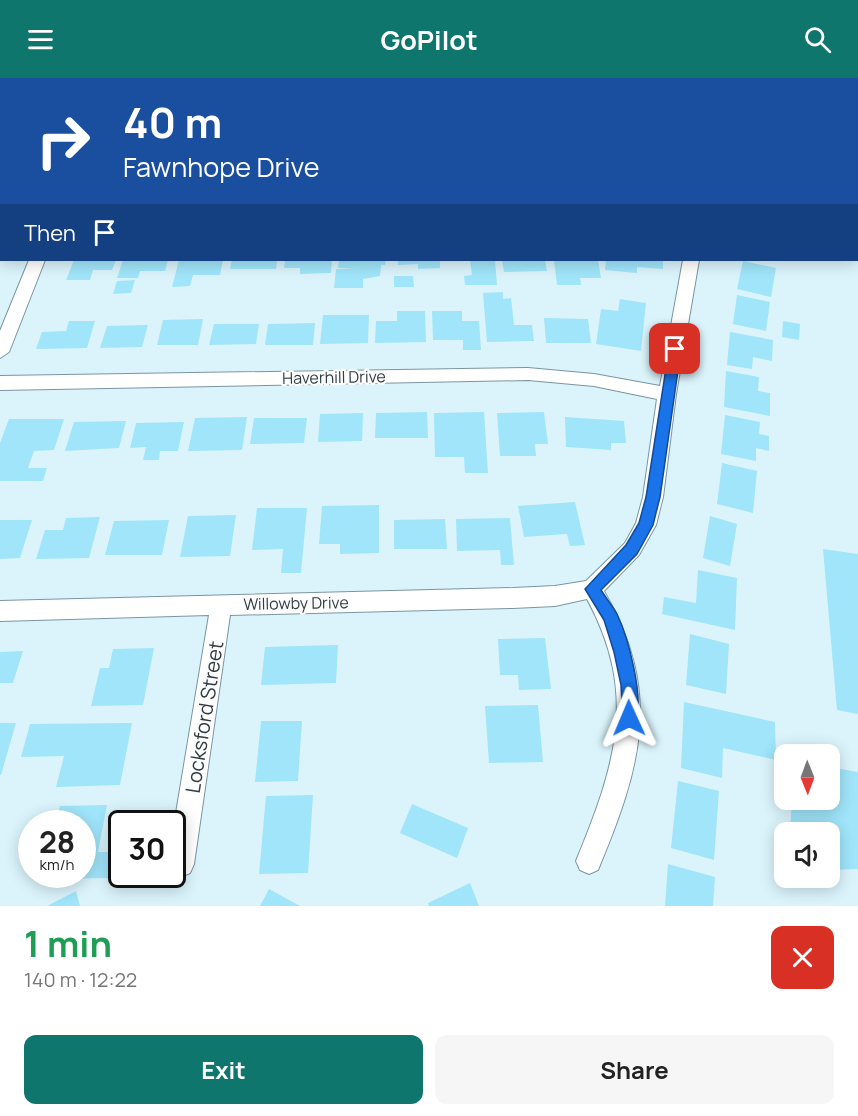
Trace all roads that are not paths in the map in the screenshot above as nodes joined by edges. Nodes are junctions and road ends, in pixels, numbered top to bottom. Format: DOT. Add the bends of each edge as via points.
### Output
graph roads {
  1 [pos="37,261"];
  2 [pos="691,261"];
  3 [pos="0,352"];
  4 [pos="0,383"];
  5 [pos="667,394"];
  6 [pos="592,589"];
  7 [pos="221,605"];
  8 [pos="0,611"];
  9 [pos="186,826"];
  10 [pos="589,861"];
  1 -- 3 [label="street"];
  2 -- 5 [label="street"];
  4 -- 5 [label="street, Haverhill Drive" via="528,374 594,380"];
  5 -- 6 [label="street" via="646,525 632,549"];
  6 -- 7 [label="street, Willowby Drive" via="513,598"];
  6 -- 10 [label="street" via="610,617 622,652 630,734 611,809"];
  7 -- 8 [label="street, Willowby Drive"];
  7 -- 9 [label="street, Locksford Street"];
}
